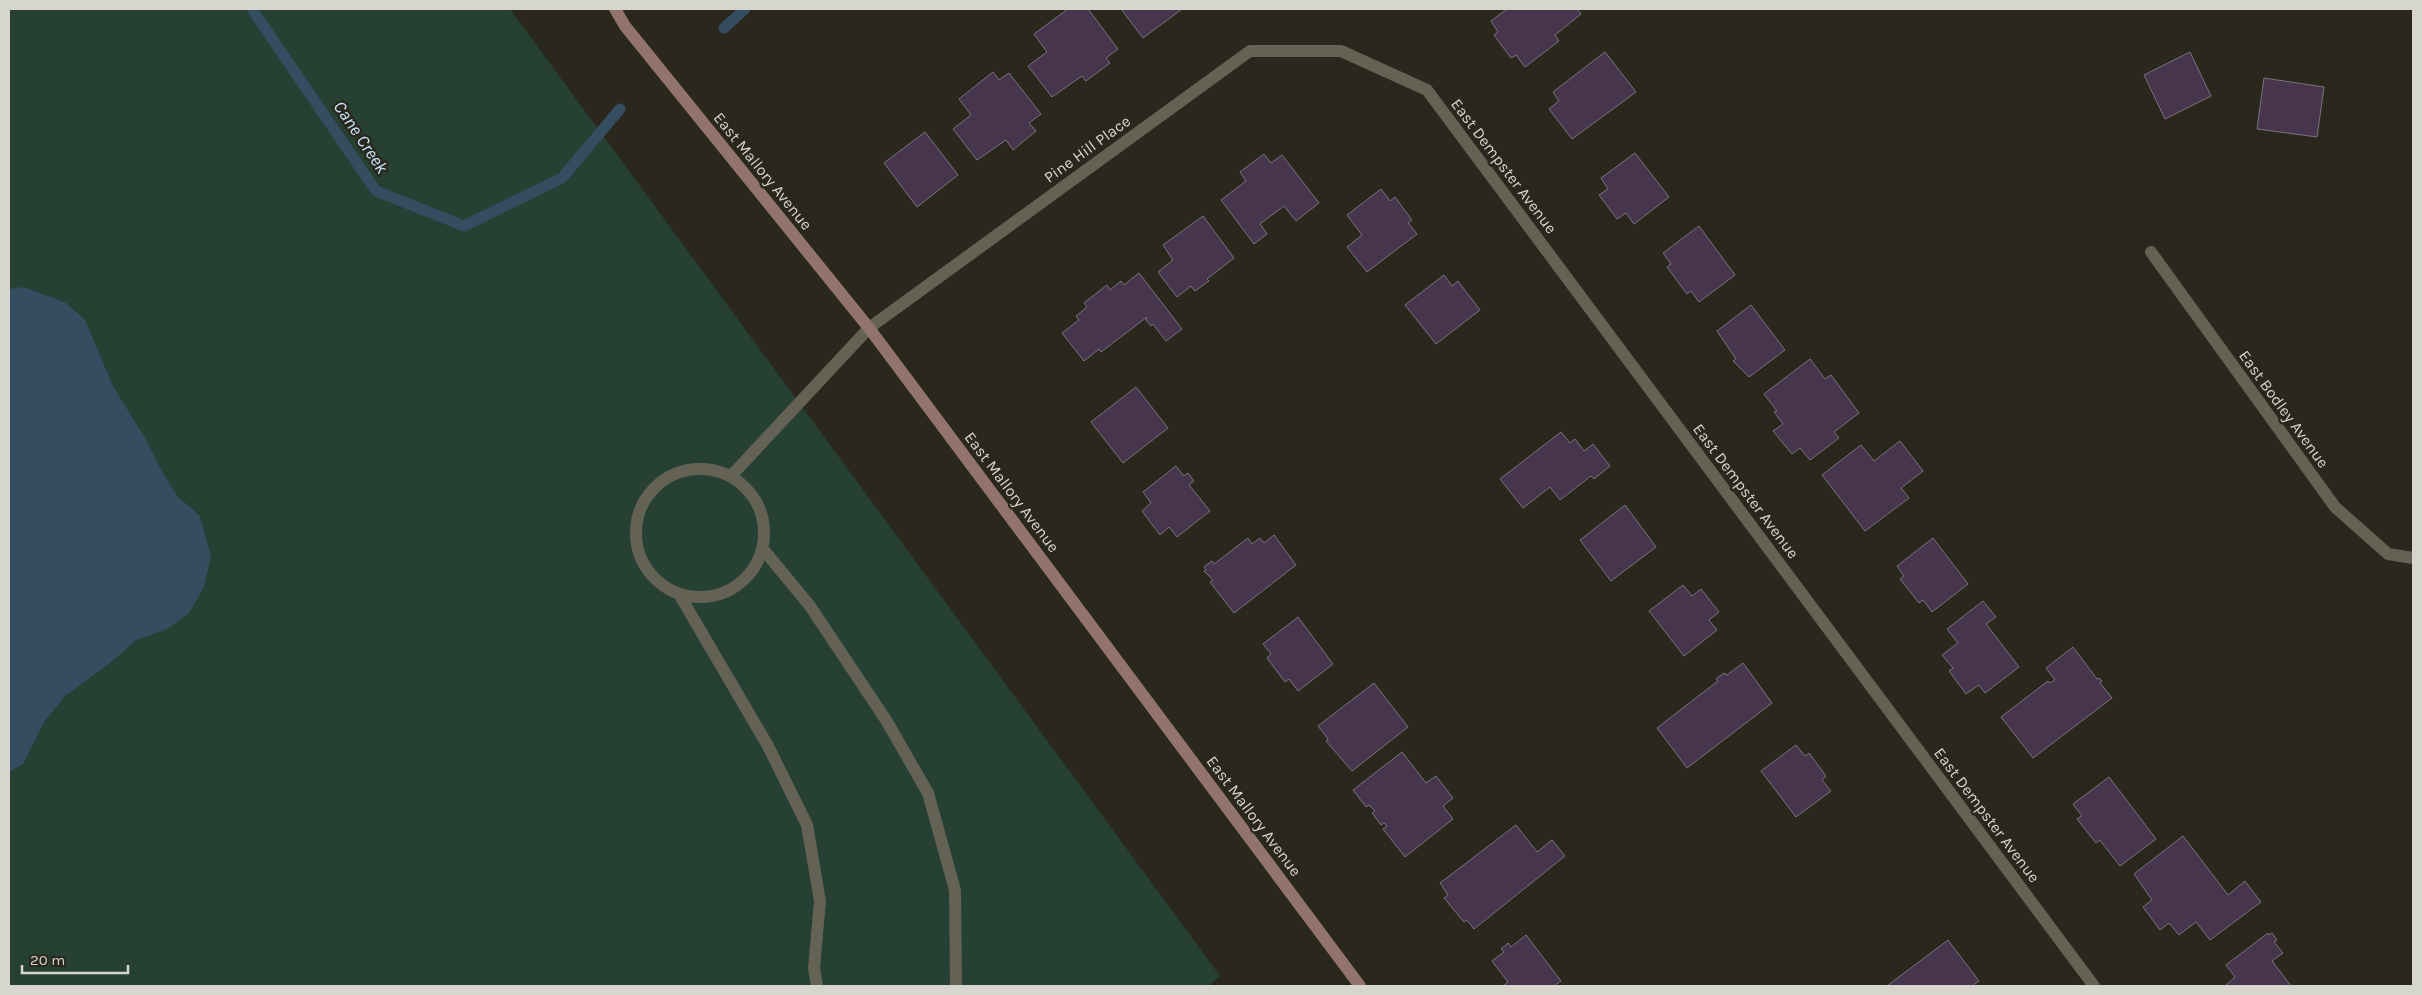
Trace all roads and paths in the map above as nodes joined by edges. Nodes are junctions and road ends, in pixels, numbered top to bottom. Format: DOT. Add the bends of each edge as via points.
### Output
graph roads {
  1 [pos="615,9"];
  2 [pos="1341,51"];
  3 [pos="2151,252"];
  4 [pos="869,328"];
  5 [pos="732,475"];
  6 [pos="763,549"];
  7 [pos="2413,558"];
  8 [pos="679,594"];
  9 [pos="2092,985"];
  10 [pos="817,986"];
  11 [pos="956,986"];
  12 [pos="1360,986"];
  1 -- 4 [label="main road, East Mallory Avenue" via="625,26"];
  2 -- 4 [label="street, Pine Hill Place" via="1250,51"];
  2 -- 9 [label="street, East Dempster Avenue" via="1427,90"];
  3 -- 7 [label="street, East Bodley Avenue" via="2335,507 2388,554"];
  4 -- 5 [label="street, Pine Hill Place"];
  4 -- 12 [label="main road, East Mallory Avenue"];
  5 -- 6 [label="street" via="759,507 765,528"];
  5 -- 8 [label="street" via="689,470 669,476 653,489 641,507 636,534 646,568 660,584"];
  6 -- 8 [label="street" via="754,569 739,584 721,594 700,598"];
  6 -- 11 [label="street" via="816,614 886,720 928,793 955,890"];
  8 -- 10 [label="street" via="768,746 807,825 820,901 814,968"];
}
